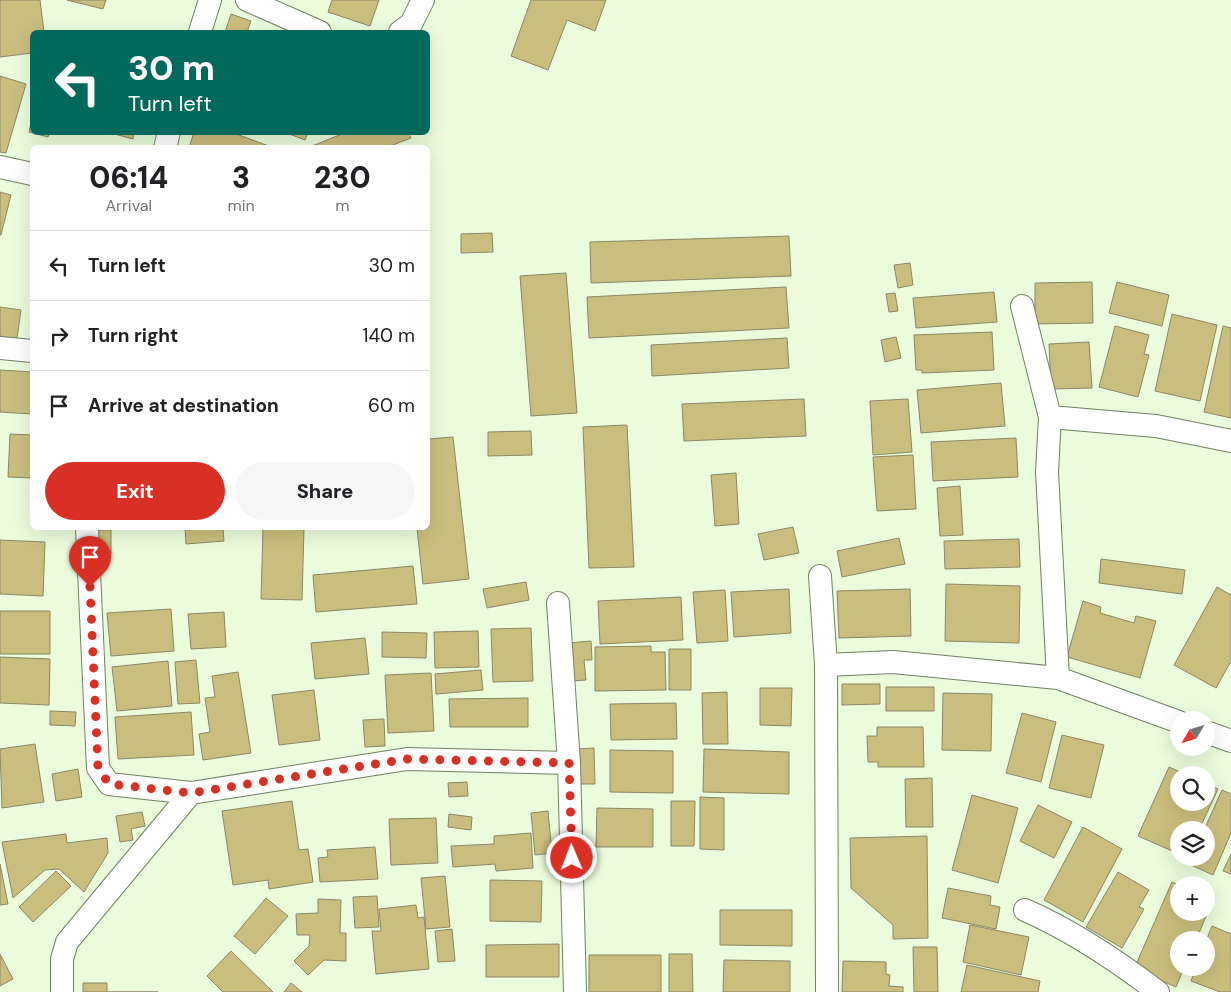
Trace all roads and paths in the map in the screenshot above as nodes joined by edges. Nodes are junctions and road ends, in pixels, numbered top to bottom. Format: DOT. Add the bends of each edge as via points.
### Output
graph roads {
  1 [pos="210,0"];
  2 [pos="247,0"];
  3 [pos="423,0"];
  4 [pos="201,30"];
  5 [pos="315,30"];
  6 [pos="403,30"];
  7 [pos="0,167"];
  8 [pos="30,174"];
  9 [pos="1022,306"];
  10 [pos="0,348"];
  11 [pos="30,351"];
  12 [pos="1050,417"];
  13 [pos="1231,441"];
  14 [pos="87,530"];
  15 [pos="820,576"];
  16 [pos="558,602"];
  17 [pos="826,665"];
  18 [pos="1058,678"];
  19 [pos="1170,719"];
  20 [pos="1215,735"];
  21 [pos="1231,741"];
  22 [pos="569,763"];
  23 [pos="191,793"];
  24 [pos="1025,910"];
  25 [pos="62,992"];
  26 [pos="575,992"];
  27 [pos="827,992"];
  28 [pos="1158,992"];
  1 -- 4 [label="street"];
  2 -- 5 [label="street"];
  3 -- 6 [label="street" via="411,24"];
  7 -- 8 [label="street"];
  9 -- 12 [label="street"];
  10 -- 11 [label="street"];
  12 -- 13 [label="street" via="1156,426"];
  12 -- 18 [label="street" via="1047,472"];
  14 -- 23 [label="street" via="98,768 109,784"];
  15 -- 17 [label="street"];
  16 -- 22 [label="street"];
  17 -- 18 [label="street" via="892,662"];
  17 -- 27 [label="street"];
  18 -- 19 [label="street"];
  20 -- 21 [label="street"];
  22 -- 23 [label="street" via="407,759"];
  22 -- 26 [label="street"];
  23 -- 25 [label="street" via="67,942 62,959"];
  24 -- 28 [label="street" via="1059,924"];
}
